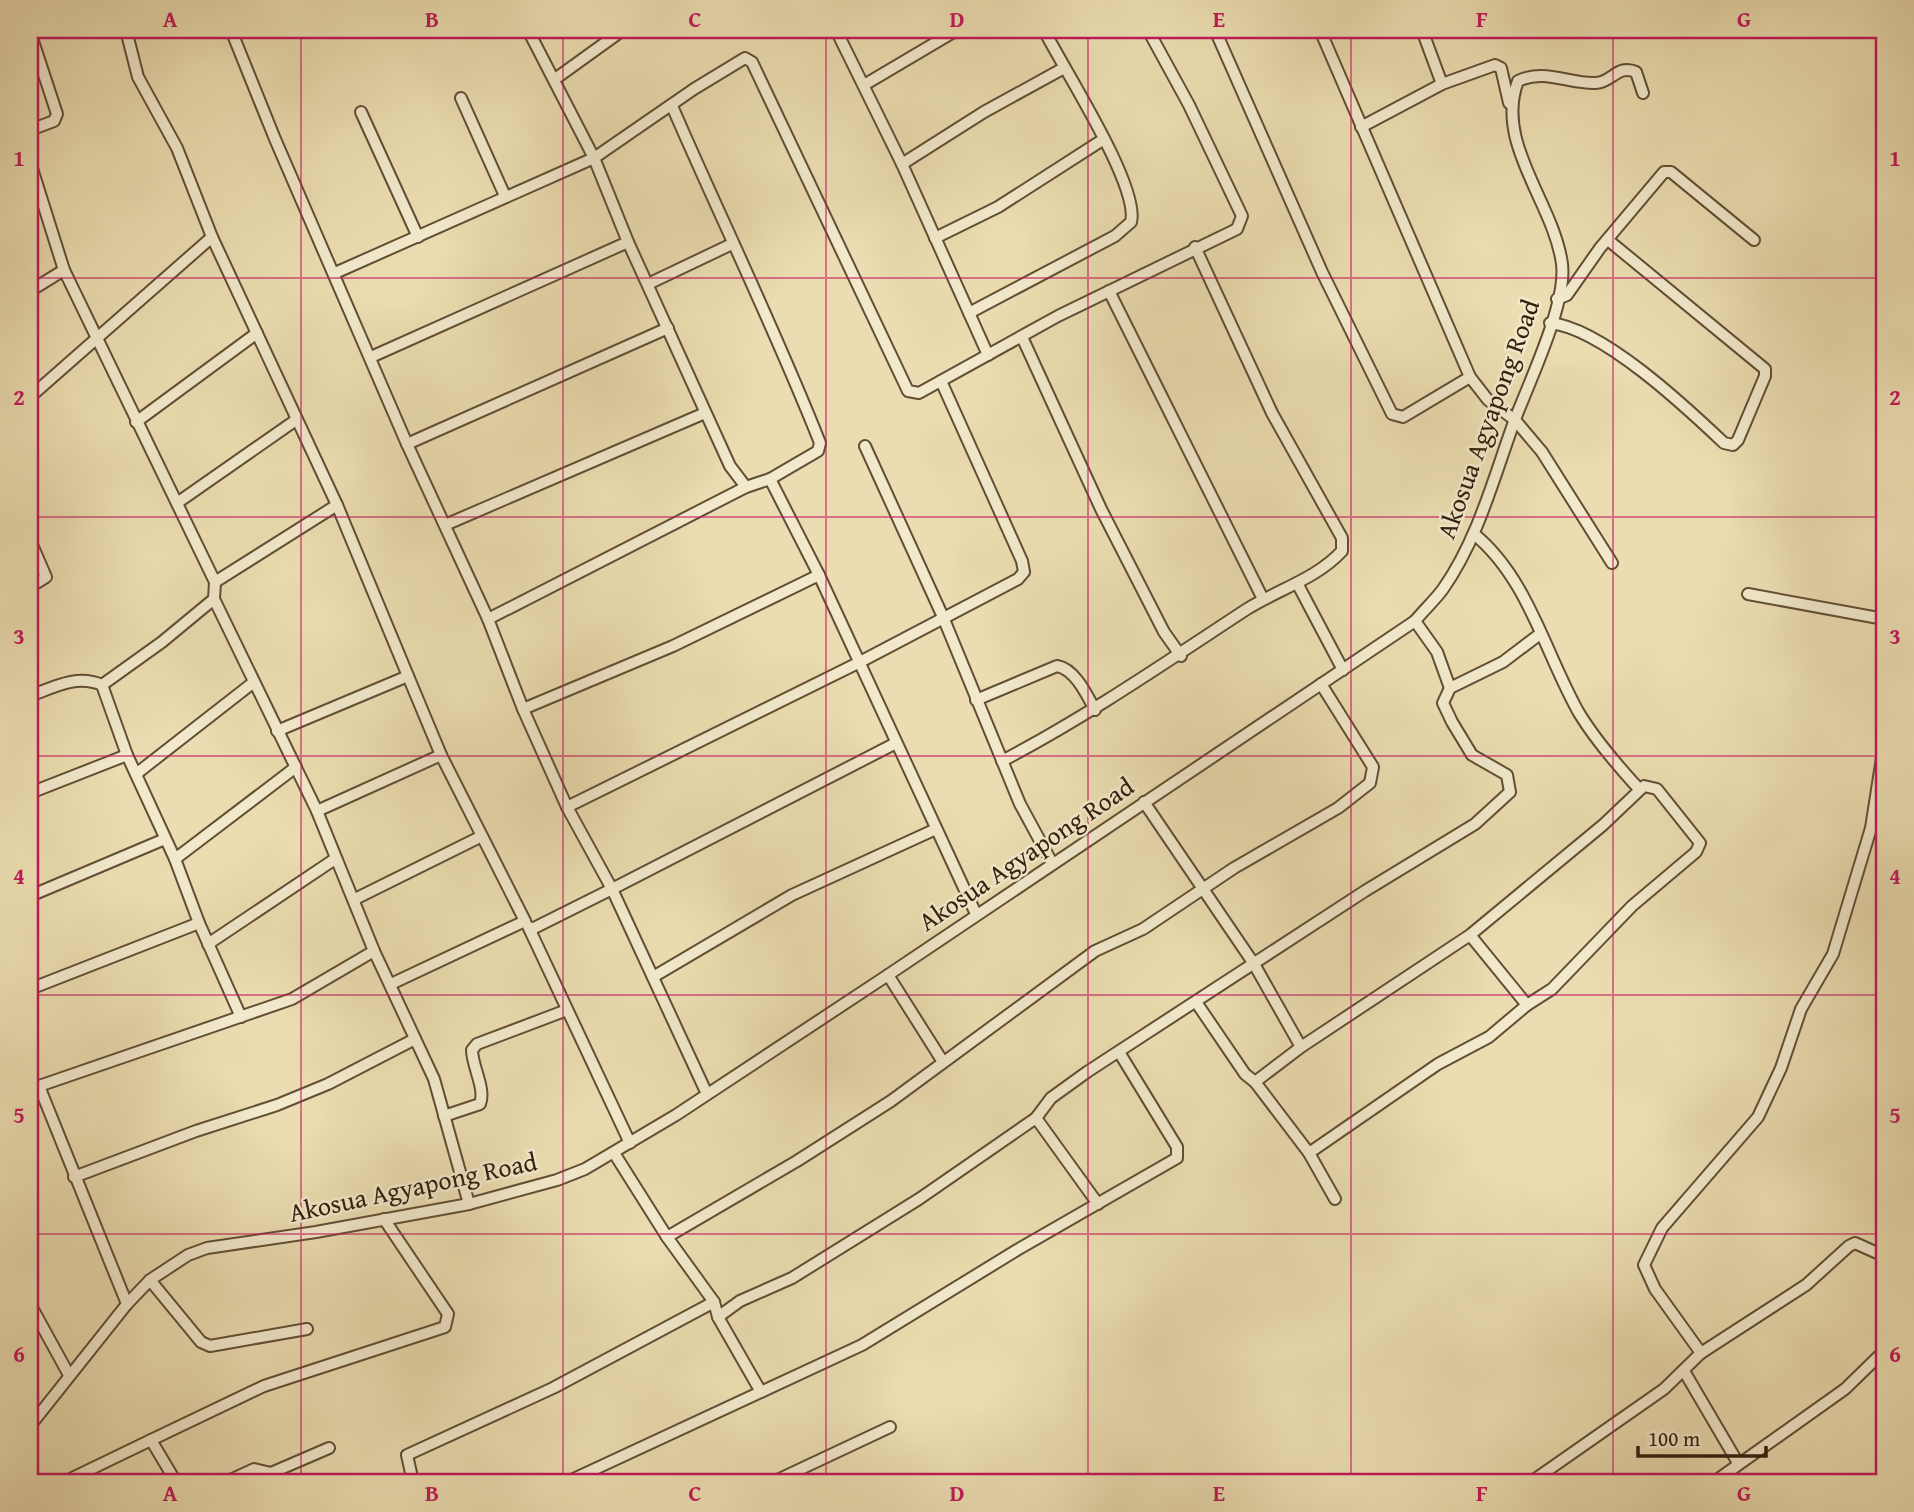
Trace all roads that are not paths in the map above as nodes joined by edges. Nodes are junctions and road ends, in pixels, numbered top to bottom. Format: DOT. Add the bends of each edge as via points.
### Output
graph roads {
  1 [pos="126,30"];
  2 [pos="232,30"];
  3 [pos="528,30"];
  4 [pos="623,30"];
  5 [pos="836,30"];
  6 [pos="957,30"];
  7 [pos="1044,30"];
  8 [pos="1148,30"];
  9 [pos="1215,30"];
  10 [pos="1320,30"];
  11 [pos="1422,30"];
  12 [pos="30,32"];
  13 [pos="1063,68"];
  14 [pos="555,79"];
  15 [pos="864,85"];
  16 [pos="1442,85"];
  17 [pos="1643,93"];
  18 [pos="461,98"];
  19 [pos="672,106"];
  20 [pos="1510,109"];
  21 [pos="361,112"];
  22 [pos="1362,127"];
  23 [pos="30,130"];
  24 [pos="1104,139"];
  25 [pos="594,158"];
  26 [pos="30,162"];
  27 [pos="902,164"];
  28 [pos="34,196"];
  29 [pos="505,196"];
  30 [pos="212,237"];
  31 [pos="418,237"];
  32 [pos="935,238"];
  33 [pos="1608,240"];
  34 [pos="1754,240"];
  35 [pos="628,242"];
  36 [pos="732,244"];
  37 [pos="1195,247"];
  38 [pos="64,270"];
  39 [pos="335,273"];
  40 [pos="648,284"];
  41 [pos="30,290"];
  42 [pos="1109,291"];
  43 [pos="1557,299"];
  44 [pos="969,313"];
  45 [pos="1550,323"];
  46 [pos="668,328"];
  47 [pos="257,333"];
  48 [pos="1022,337"];
  49 [pos="97,339"];
  50 [pos="988,355"];
  51 [pos="371,357"];
  52 [pos="1470,377"];
  53 [pos="940,381"];
  54 [pos="30,397"];
  55 [pos="705,413"];
  56 [pos="296,420"];
  57 [pos="1515,420"];
  58 [pos="136,422"];
  59 [pos="407,444"];
  60 [pos="864,446"];
  61 [pos="770,479"];
  62 [pos="746,487"];
  63 [pos="177,503"];
  64 [pos="337,505"];
  65 [pos="445,524"];
  66 [pos="1474,534"];
  67 [pos="30,540"];
  68 [pos="1612,563"];
  69 [pos="820,575"];
  70 [pos="215,582"];
  71 [pos="1297,583"];
  72 [pos="30,587"];
  73 [pos="1748,594"];
  74 [pos="214,599"];
  75 [pos="1264,599"];
  76 [pos="943,617"];
  77 [pos="488,618"];
  78 [pos="1884,619"];
  79 [pos="1415,621"];
  80 [pos="1540,634"];
  81 [pos="1181,656"];
  82 [pos="858,663"];
  83 [pos="1343,670"];
  84 [pos="408,676"];
  85 [pos="254,682"];
  86 [pos="1321,684"];
  87 [pos="102,685"];
  88 [pos="1450,688"];
  89 [pos="30,696"];
  90 [pos="976,700"];
  91 [pos="523,709"];
  92 [pos="1095,710"];
  93 [pos="277,731"];
  94 [pos="896,743"];
  95 [pos="1884,745"];
  96 [pos="127,755"];
  97 [pos="440,755"];
  98 [pos="1002,761"];
  99 [pos="296,767"];
  100 [pos="136,774"];
  101 [pos="1639,789"];
  102 [pos="30,793"];
  103 [pos="1144,802"];
  104 [pos="567,807"];
  105 [pos="317,811"];
  106 [pos="936,829"];
  107 [pos="480,837"];
  108 [pos="165,839"];
  109 [pos="175,859"];
  110 [pos="335,859"];
  111 [pos="1052,863"];
  112 [pos="1204,888"];
  113 [pos="612,889"];
  114 [pos="30,896"];
  115 [pos="355,899"];
  116 [pos="976,914"];
  117 [pos="199,923"];
  118 [pos="528,925"];
  119 [pos="1469,935"];
  120 [pos="208,944"];
  121 [pos="374,951"];
  122 [pos="1254,964"];
  123 [pos="888,975"];
  124 [pos="653,977"];
  125 [pos="391,984"];
  126 [pos="30,989"];
  127 [pos="1196,1002"];
  128 [pos="1527,1005"];
  129 [pos="567,1010"];
  130 [pos="241,1017"];
  131 [pos="415,1039"];
  132 [pos="1301,1047"];
  133 [pos="1119,1052"];
  134 [pos="943,1062"];
  135 [pos="1255,1082"];
  136 [pos="34,1087"];
  137 [pos="707,1094"];
  138 [pos="444,1116"];
  139 [pos="1036,1118"];
  140 [pos="630,1143"];
  141 [pos="614,1153"];
  142 [pos="1309,1153"];
  143 [pos="74,1177"];
  144 [pos="1335,1199"];
  145 [pos="469,1204"];
  146 [pos="1098,1204"];
  147 [pos="384,1219"];
  148 [pos="667,1237"];
  149 [pos="1884,1256"];
  150 [pos="150,1280"];
  151 [pos="713,1302"];
  152 [pos="30,1304"];
  153 [pos="127,1304"];
  154 [pos="718,1317"];
  155 [pos="307,1329"];
  156 [pos="1884,1351"];
  157 [pos="1701,1353"];
  158 [pos="1684,1371"];
  159 [pos="69,1375"];
  160 [pos="761,1392"];
  161 [pos="30,1426"];
  162 [pos="890,1427"];
  163 [pos="151,1440"];
  164 [pos="329,1448"];
  165 [pos="1734,1467"];
  166 [pos="64,1482"];
  167 [pos="176,1482"];
  168 [pos="226,1482"];
  169 [pos="413,1482"];
  170 [pos="567,1482"];
  171 [pos="773,1482"];
  172 [pos="1531,1482"];
  173 [pos="1714,1482"];
  174 [pos="1736,1482"];
  1 -- 30 [label="street" via="138,77 177,148"];
  2 -- 39 [label="street"];
  3 -- 14 [label="street"];
  4 -- 14 [label="street"];
  5 -- 15 [label="street"];
  6 -- 15 [label="street"];
  7 -- 13 [label="street"];
  8 -- 37 [label="street" via="1242,216 1237,229"];
  9 -- 52 [label="street" via="1322,272 1392,414 1403,417"];
  10 -- 22 [label="street"];
  11 -- 16 [label="street"];
  12 -- 23 [label="street" via="57,114 54,121"];
  13 -- 24 [label="street"];
  13 -- 27 [label="street"];
  14 -- 25 [label="street"];
  15 -- 27 [label="street"];
  16 -- 20 [label="street, Akosua Agyapong Road" via="1495,65 1501,68"];
  16 -- 22 [label="street"];
  17 -- 20 [label="street" via="1636,72 1628,69 1597,83 1530,76 1518,81"];
  18 -- 29 [label="street"];
  19 -- 25 [label="street"];
  19 -- 36 [label="street"];
  19 -- 53 [label="street" via="738,61 746,58 752,62 908,391 919,393"];
  20 -- 43 [label="street, Akosua Agyapong Road" via="1562,265"];
  21 -- 31 [label="street"];
  22 -- 52 [label="street"];
  24 -- 32 [label="street" via="998,207"];
  24 -- 44 [label="street" via="1132,204 1131,222 1115,236"];
  25 -- 29 [label="street"];
  25 -- 35 [label="street"];
  26 -- 28 [label="street"];
  27 -- 32 [label="street"];
  28 -- 38 [label="street"];
  29 -- 31 [label="street"];
  30 -- 47 [label="street"];
  30 -- 49 [label="street"];
  31 -- 39 [label="street"];
  32 -- 44 [label="street"];
  33 -- 34 [label="street" via="1656,179 1671,172"];
  33 -- 43 [label="street" via="1567,295"];
  33 -- 45 [label="street" via="1765,369 1738,440 1733,445 1724,443 1665,388 1606,348 1563,324"];
  35 -- 40 [label="street"];
  35 -- 51 [label="street"];
  36 -- 40 [label="street"];
  36 -- 61 [label="street" via="785,353 820,443 818,451"];
  37 -- 42 [label="street"];
  37 -- 71 [label="street" via="1272,413 1342,538 1342,551 1333,561"];
  38 -- 41 [label="street"];
  38 -- 49 [label="street"];
  39 -- 51 [label="street"];
  40 -- 46 [label="street"];
  42 -- 48 [label="street"];
  42 -- 75 [label="street"];
  43 -- 45 [label="street, Akosua Agyapong Road"];
  44 -- 50 [label="street"];
  45 -- 57 [label="street, Akosua Agyapong Road"];
  46 -- 55 [label="street"];
  46 -- 59 [label="street"];
  47 -- 56 [label="street"];
  47 -- 58 [label="street"];
  48 -- 50 [label="street"];
  48 -- 81 [label="street" via="1101,509"];
  49 -- 54 [label="street"];
  49 -- 58 [label="street"];
  50 -- 53 [label="street"];
  51 -- 59 [label="street"];
  52 -- 57 [label="street" via="1488,400"];
  53 -- 76 [label="street" via="1024,572"];
  55 -- 62 [label="street" via="730,466"];
  55 -- 65 [label="street"];
  56 -- 63 [label="street"];
  56 -- 64 [label="street"];
  57 -- 66 [label="street, Akosua Agyapong Road"];
  57 -- 68 [label="street" via="1542,452"];
  58 -- 63 [label="street"];
  59 -- 65 [label="street"];
  60 -- 76 [label="street"];
  61 -- 62 [label="street"];
  61 -- 69 [label="street"];
  62 -- 77 [label="street"];
  63 -- 70 [label="street"];
  64 -- 70 [label="street"];
  64 -- 84 [label="street"];
  65 -- 77 [label="street"];
  66 -- 79 [label="street, Akosua Agyapong Road" via="1444,588"];
  66 -- 80 [label="street" via="1504,563"];
  67 -- 72 [label="street" via="46,577"];
  69 -- 82 [label="street"];
  69 -- 91 [label="street" via="673,646"];
  70 -- 74 [label="street"];
  71 -- 75 [label="street"];
  71 -- 83 [label="street"];
  73 -- 78 [label="street"];
  74 -- 85 [label="street"];
  74 -- 87 [label="street"];
  75 -- 81 [label="street"];
  76 -- 82 [label="street"];
  76 -- 90 [label="street"];
  77 -- 91 [label="street"];
  79 -- 83 [label="street, Akosua Agyapong Road"];
  79 -- 88 [label="street" via="1437,652"];
  80 -- 88 [label="street" via="1503,663"];
  80 -- 101 [label="street" via="1579,713"];
  81 -- 92 [label="street"];
  82 -- 94 [label="street"];
  82 -- 104 [label="street"];
  83 -- 86 [label="street, Akosua Agyapong Road"];
  84 -- 93 [label="street"];
  84 -- 97 [label="street"];
  85 -- 93 [label="street"];
  85 -- 100 [label="street"];
  86 -- 103 [label="street, Akosua Agyapong Road"];
  86 -- 112 [label="street" via="1373,767 1370,783 1338,808"];
  87 -- 89 [label="street" via="89,679 69,681"];
  87 -- 96 [label="street"];
  88 -- 122 [label="street" via="1443,704 1452,722 1472,755 1507,775 1510,792 1475,824"];
  90 -- 92 [label="street" via="1057,666 1073,677"];
  90 -- 98 [label="street"];
  91 -- 104 [label="street"];
  92 -- 98 [label="street"];
  93 -- 99 [label="street"];
  94 -- 106 [label="street"];
  94 -- 113 [label="street"];
  95 -- 157 [label="street" via="1871,828 1833,954 1801,1009 1770,1093 1750,1127 1662,1228 1644,1265 1655,1289"];
  96 -- 100 [label="street"];
  96 -- 102 [label="street"];
  97 -- 105 [label="street"];
  97 -- 107 [label="street"];
  98 -- 111 [label="street"];
  99 -- 105 [label="street"];
  99 -- 109 [label="street"];
  100 -- 108 [label="street"];
  101 -- 119 [label="street" via="1603,825"];
  101 -- 128 [label="street" via="1651,785 1657,789 1697,837 1700,847 1632,906 1552,989"];
  103 -- 111 [label="street, Akosua Agyapong Road"];
  103 -- 112 [label="street"];
  104 -- 113 [label="street"];
  105 -- 110 [label="street"];
  106 -- 116 [label="street"];
  106 -- 124 [label="street" via="792,895"];
  107 -- 115 [label="street"];
  107 -- 118 [label="street"];
  108 -- 109 [label="street"];
  108 -- 114 [label="street"];
  109 -- 117 [label="street"];
  110 -- 115 [label="street"];
  110 -- 120 [label="street"];
  111 -- 116 [label="street, Akosua Agyapong Road"];
  112 -- 122 [label="street"];
  112 -- 134 [label="street" via="1143,929 1095,951"];
  113 -- 118 [label="street"];
  113 -- 124 [label="street"];
  115 -- 121 [label="street"];
  116 -- 123 [label="street, Akosua Agyapong Road"];
  117 -- 120 [label="street"];
  117 -- 126 [label="street"];
  118 -- 125 [label="street"];
  118 -- 129 [label="street"];
  119 -- 128 [label="street"];
  119 -- 132 [label="street"];
  120 -- 130 [label="street"];
  121 -- 125 [label="street"];
  121 -- 130 [label="street" via="292,999"];
  122 -- 127 [label="street"];
  122 -- 132 [label="street"];
  123 -- 134 [label="street"];
  123 -- 137 [label="street, Akosua Agyapong Road"];
  124 -- 137 [label="street"];
  125 -- 131 [label="street"];
  127 -- 133 [label="street"];
  127 -- 135 [label="street"];
  128 -- 142 [label="street" via="1489,1037 1438,1064"];
  129 -- 138 [label="street" via="477,1044 472,1062 480,1104"];
  129 -- 140 [label="street"];
  130 -- 136 [label="street"];
  131 -- 138 [label="street" via="434,1079"];
  131 -- 143 [label="street" via="277,1105"];
  132 -- 135 [label="street"];
  133 -- 139 [label="street" via="1051,1098"];
  133 -- 146 [label="street" via="1179,1152 1169,1164"];
  134 -- 148 [label="street" via="820,1146"];
  135 -- 142 [label="street"];
  136 -- 143 [label="street"];
  137 -- 140 [label="street, Akosua Agyapong Road"];
  138 -- 145 [label="street"];
  139 -- 146 [label="street"];
  139 -- 154 [label="street" via="919,1199 792,1278 740,1301"];
  140 -- 141 [label="street, Akosua Agyapong Road"];
  141 -- 145 [label="street, Akosua Agyapong Road" via="557,1180"];
  141 -- 148 [label="street"];
  142 -- 144 [label="street"];
  143 -- 153 [label="street"];
  145 -- 147 [label="street, Akosua Agyapong Road"];
  146 -- 160 [label="street" via="862,1345"];
  147 -- 150 [label="street, Akosua Agyapong Road" via="207,1248"];
  147 -- 163 [label="street" via="449,1314 445,1327 264,1386"];
  148 -- 151 [label="street"];
  149 -- 157 [label="street" via="1855,1243 1849,1246 1806,1285"];
  150 -- 153 [label="street, Akosua Agyapong Road"];
  150 -- 155 [label="street" via="201,1342 210,1346"];
  151 -- 154 [label="street"];
  151 -- 169 [label="street" via="553,1388 407,1455"];
  152 -- 159 [label="street"];
  153 -- 159 [label="street, Akosua Agyapong Road"];
  154 -- 160 [label="street"];
  156 -- 165 [label="street" via="1845,1390"];
  157 -- 158 [label="street"];
  158 -- 165 [label="street"];
  158 -- 172 [label="street"];
  159 -- 161 [label="street, Akosua Agyapong Road"];
  160 -- 170 [label="street"];
  162 -- 171 [label="street"];
  163 -- 166 [label="street"];
  163 -- 167 [label="street"];
  164 -- 168 [label="street" via="271,1474 254,1469"];
  165 -- 173 [label="street"];
  165 -- 174 [label="street"];
}
